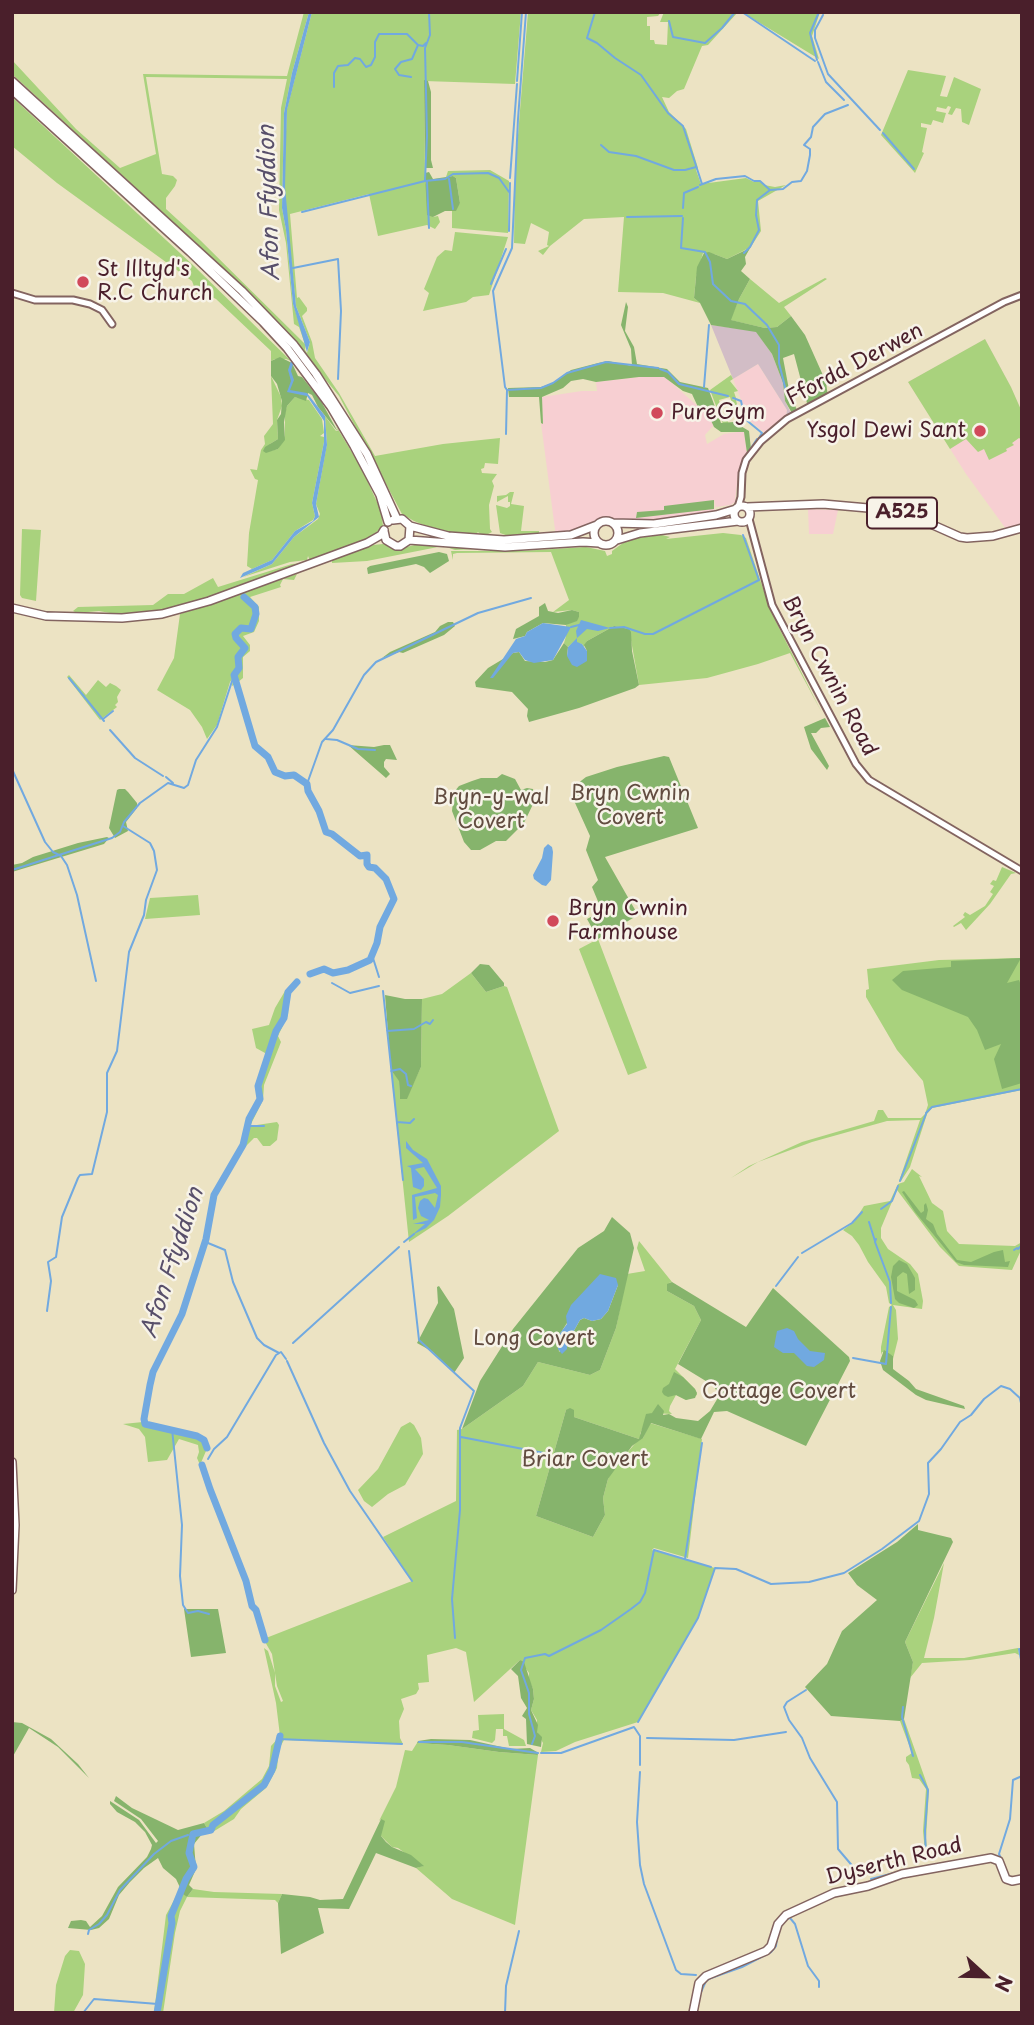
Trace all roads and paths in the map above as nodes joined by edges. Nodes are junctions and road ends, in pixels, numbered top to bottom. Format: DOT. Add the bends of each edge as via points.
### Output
graph roads {
  1 [pos="12,81"];
  2 [pos="12,90"];
  3 [pos="12,293"];
  4 [pos="1022,295"];
  5 [pos="112,324"];
  6 [pos="742,507"];
  7 [pos="776,507"];
  8 [pos="397,519"];
  9 [pos="745,520"];
  10 [pos="388,522"];
  11 [pos="613,523"];
  12 [pos="597,525"];
  13 [pos="410,526"];
  14 [pos="1022,528"];
  15 [pos="384,530"];
  16 [pos="386,540"];
  17 [pos="409,540"];
  18 [pos="617,540"];
  19 [pos="367,543"];
  20 [pos="599,544"];
  21 [pos="12,608"];
  22 [pos="1022,871"];
  23 [pos="12,1462"];
  24 [pos="12,1590"];
  25 [pos="1022,1879"];
  26 [pos="693,2013"];
  1 -- 8 [label="main road" via="232,282 294,345 368,454"];
  2 -- 10 [label="main road" via="208,269 287,348 354,446 380,495"];
  3 -- 5 [label="street" via="35,300 90,304 102,310"];
  4 -- 6 [label="street, Ffordd Derwen" via="787,419 746,460 741,473"];
  6 -- 7 [label="main road, A525"];
  6 -- 9 [label="main road"];
  6 -- 9 [label="main road" via="734,516"];
  6 -- 11 [label="main road, A525" via="654,524"];
  7 -- 9 [label="main road, A525"];
  7 -- 14 [label="main road, A525" via="836,504 902,513 960,537 982,538"];
  8 -- 10 [label="main road"];
  8 -- 13 [label="main road"];
  9 -- 18 [label="main road, A525"];
  9 -- 22 [label="street, Bryn Cwnin Road" via="772,605 856,764 869,779"];
  10 -- 15 [label="main road"];
  11 -- 12 [label="main road, A525"];
  11 -- 18 [label="main road"];
  12 -- 13 [label="main road, A525" via="571,535 506,540 448,536"];
  12 -- 20 [label="main road" via="594,536"];
  13 -- 17 [label="main road"];
  15 -- 16 [label="main road"];
  15 -- 19 [label="main road"];
  16 -- 17 [label="main road" via="396,546"];
  16 -- 19 [label="main road"];
  17 -- 20 [label="main road, A525" via="495,547"];
  18 -- 20 [label="main road, A525" via="607,546"];
  19 -- 21 [label="main road" via="162,614 58,617"];
  23 -- 24 [label="main road"];
  25 -- 26 [label="main road, Dyserth Road" via="1006,1879 999,1861 991,1858 902,1874 834,1893 789,1913 778,1924 766,1951 706,1976 699,1983"];
}
